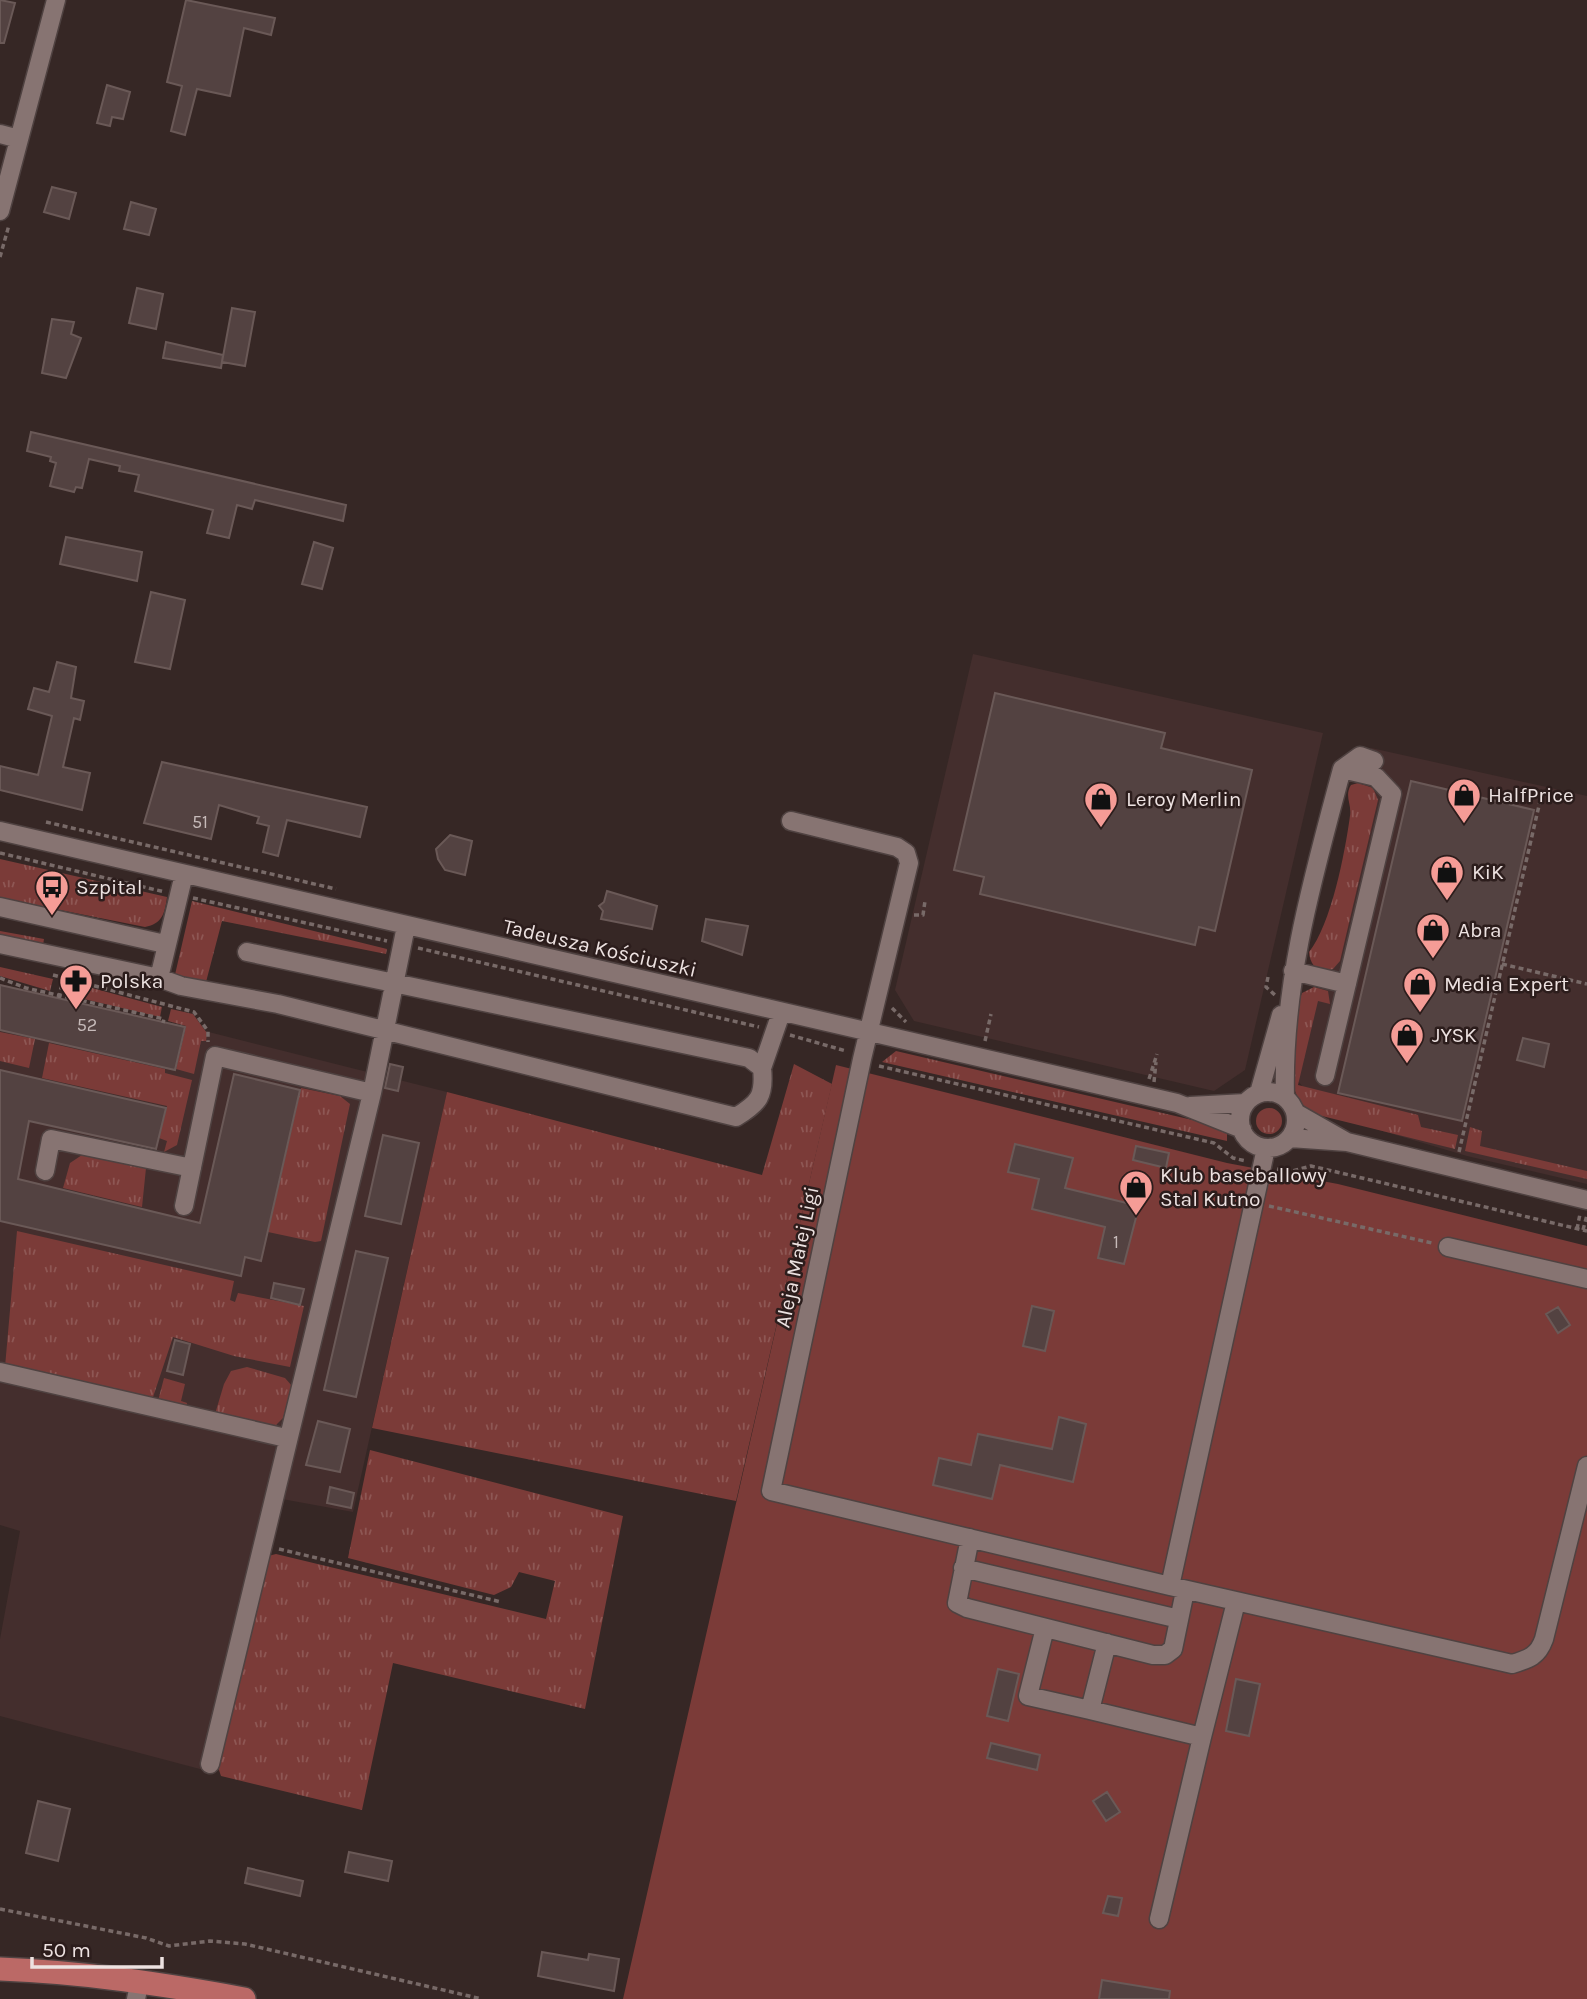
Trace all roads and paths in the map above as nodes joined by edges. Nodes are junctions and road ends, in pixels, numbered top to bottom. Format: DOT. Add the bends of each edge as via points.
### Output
graph roads {
  1 [pos="56,0"];
  2 [pos="0,134"];
  3 [pos="19,139"];
  4 [pos="0,211"];
  5 [pos="1374,761"];
  6 [pos="1342,768"];
  7 [pos="1541,797"];
  8 [pos="36,820"];
  9 [pos="790,821"];
  10 [pos="0,831"];
  11 [pos="0,853"];
  12 [pos="184,874"];
  13 [pos="338,890"];
  14 [pos="177,894"];
  15 [pos="925,901"];
  16 [pos="0,907"];
  17 [pos="906,922"];
  18 [pos="406,926"];
  19 [pos="0,944"];
  20 [pos="165,944"];
  21 [pos="403,945"];
  22 [pos="247,952"];
  23 [pos="1502,964"];
  24 [pos="1293,971"];
  25 [pos="50,974"];
  26 [pos="1268,977"];
  27 [pos="0,978"];
  28 [pos="63,978"];
  29 [pos="159,978"];
  30 [pos="395,984"];
  31 [pos="1347,984"];
  32 [pos="1587,984"];
  33 [pos="59,997"];
  34 [pos="890,999"];
  35 [pos="1282,1001"];
  36 [pos="167,1006"];
  37 [pos="780,1013"];
  38 [pos="991,1014"];
  39 [pos="907,1023"];
  40 [pos="385,1030"];
  41 [pos="775,1031"];
  42 [pos="868,1032"];
  43 [pos="972,1040"];
  44 [pos="208,1044"];
  45 [pos="1157,1054"];
  46 [pos="862,1059"];
  47 [pos="1156,1062"];
  48 [pos="762,1068"];
  49 [pos="1325,1076"];
  50 [pos="1155,1077"];
  51 [pos="1161,1088"];
  52 [pos="372,1093"];
  53 [pos="1285,1097"];
  54 [pos="1253,1098"];
  55 [pos="1190,1106"];
  56 [pos="1296,1113"];
  57 [pos="1242,1129"];
  58 [pos="1290,1138"];
  59 [pos="1347,1142"];
  60 [pos="1459,1152"];
  61 [pos="1264,1156"];
  62 [pos="192,1168"];
  63 [pos="45,1171"];
  64 [pos="1587,1200"];
  65 [pos="1254,1202"];
  66 [pos="184,1206"];
  67 [pos="1587,1214"];
  68 [pos="1585,1231"];
  69 [pos="1448,1247"];
  70 [pos="1587,1279"];
  71 [pos="0,1371"];
  72 [pos="286,1438"];
  73 [pos="1587,1466"];
  74 [pos="970,1538"];
  75 [pos="264,1546"];
  76 [pos="963,1568"];
  77 [pos="1178,1588"];
  78 [pos="500,1602"];
  79 [pos="1236,1602"];
  80 [pos="1179,1619"];
  81 [pos="1045,1628"];
  82 [pos="1107,1643"];
  83 [pos="1090,1710"];
  84 [pos="1202,1737"];
  85 [pos="210,1764"];
  86 [pos="0,1909"];
  87 [pos="1159,1919"];
  88 [pos="0,1969"];
  89 [pos="138,1989"];
  90 [pos="244,1999"];
  91 [pos="482,1999"];
  1 -- 3 [label="street"];
  2 -- 3 [label="street"];
  3 -- 4 [label="street"];
  5 -- 6 [label="street" via="1360,756"];
  6 -- 24 [label="street"];
  6 -- 31 [label="street" via="1376,777 1392,794"];
  7 -- 23 [label="path"];
  8 -- 13 [label="path"];
  9 -- 42 [label="street, Aleja Małej Ligi" via="897,847 909,858"];
  10 -- 12 [label="street, Tadeusza Kościuszki"];
  11 -- 14 [label="path"];
  12 -- 14 [label="street"];
  12 -- 18 [label="street, Tadeusza Kościuszki"];
  14 -- 20 [label="street"];
  14 -- 21 [label="path"];
  15 -- 17 [label="path" via="923,915"];
  16 -- 20 [label="street"];
  18 -- 21 [label="street"];
  18 -- 37 [label="street, Tadeusza Kościuszki"];
  19 -- 29 [label="street"];
  20 -- 29 [label="street"];
  21 -- 30 [label="street"];
  21 -- 41 [label="path"];
  22 -- 30 [label="street"];
  23 -- 32 [label="path"];
  23 -- 60 [label="path"];
  24 -- 31 [label="street"];
  24 -- 35 [label="street"];
  25 -- 28 [label="path"];
  26 -- 35 [label="path" via="1266,987"];
  27 -- 33 [label="path"];
  28 -- 33 [label="path"];
  28 -- 36 [label="path"];
  29 -- 40 [label="street"];
  30 -- 40 [label="street"];
  30 -- 48 [label="street" via="749,1058"];
  31 -- 49 [label="street"];
  33 -- 36 [label="path" via="164,1021"];
  34 -- 39 [label="path" via="898,1017"];
  35 -- 53 [label="street"];
  35 -- 54 [label="street"];
  36 -- 44 [label="path" via="198,1016 208,1031"];
  37 -- 41 [label="street"];
  37 -- 42 [label="street, Tadeusza Kościuszki"];
  38 -- 43 [label="path" via="985,1043"];
  40 -- 48 [label="street" via="736,1117 757,1104 764,1083"];
  40 -- 52 [label="street"];
  41 -- 46 [label="path" via="839,1047"];
  41 -- 48 [label="street"];
  42 -- 46 [label="street, Aleja Małej Ligi"];
  42 -- 55 [label="street, Tadeusza Kościuszki"];
  45 -- 47 [label="path"];
  46 -- 61 [label="path" via="1214,1143 1233,1158"];
  46 -- 74 [label="street, Aleja Małej Ligi" via="771,1491"];
  47 -- 50 [label="path"];
  47 -- 51 [label="path" via="1149,1079 1140,1081"];
  52 -- 62 [label="street" via="215,1056"];
  52 -- 72 [label="street"];
  53 -- 54 [label="street" via="1272,1092"];
  53 -- 56 [label="street"];
  54 -- 55 [label="street, Tadeusza Kościuszki"];
  54 -- 57 [label="street" via="1241,1115"];
  55 -- 57 [label="street, Tadeusza Kościuszki"];
  56 -- 58 [label="street"];
  56 -- 59 [label="street"];
  57 -- 61 [label="street"];
  58 -- 59 [label="street"];
  58 -- 61 [label="street"];
  59 -- 64 [label="street"];
  61 -- 65 [label="street"];
  61 -- 68 [label="path" via="1290,1172 1311,1166"];
  62 -- 63 [label="street" via="51,1139"];
  62 -- 66 [label="street"];
  65 -- 69 [label="path"];
  65 -- 77 [label="street"];
  67 -- 68 [label="path"];
  69 -- 70 [label="street"];
  71 -- 72 [label="street"];
  72 -- 75 [label="street"];
  73 -- 79 [label="street" via="1544,1639 1539,1653 1527,1660 1512,1664"];
  74 -- 76 [label="street"];
  74 -- 77 [label="street"];
  75 -- 78 [label="path"];
  75 -- 85 [label="street"];
  76 -- 80 [label="street"];
  76 -- 81 [label="street" via="957,1603"];
  77 -- 79 [label="street"];
  77 -- 80 [label="street"];
  79 -- 84 [label="street"];
  80 -- 82 [label="street" via="1172,1649 1165,1655"];
  81 -- 82 [label="street"];
  81 -- 83 [label="street" via="1028,1696"];
  82 -- 83 [label="street"];
  83 -- 84 [label="street"];
  84 -- 87 [label="street"];
  86 -- 91 [label="path" via="169,1946 210,1941 245,1944"];
  88 -- 89 [label="main road" via="66,1972"];
  89 -- 90 [label="main road"];
}
